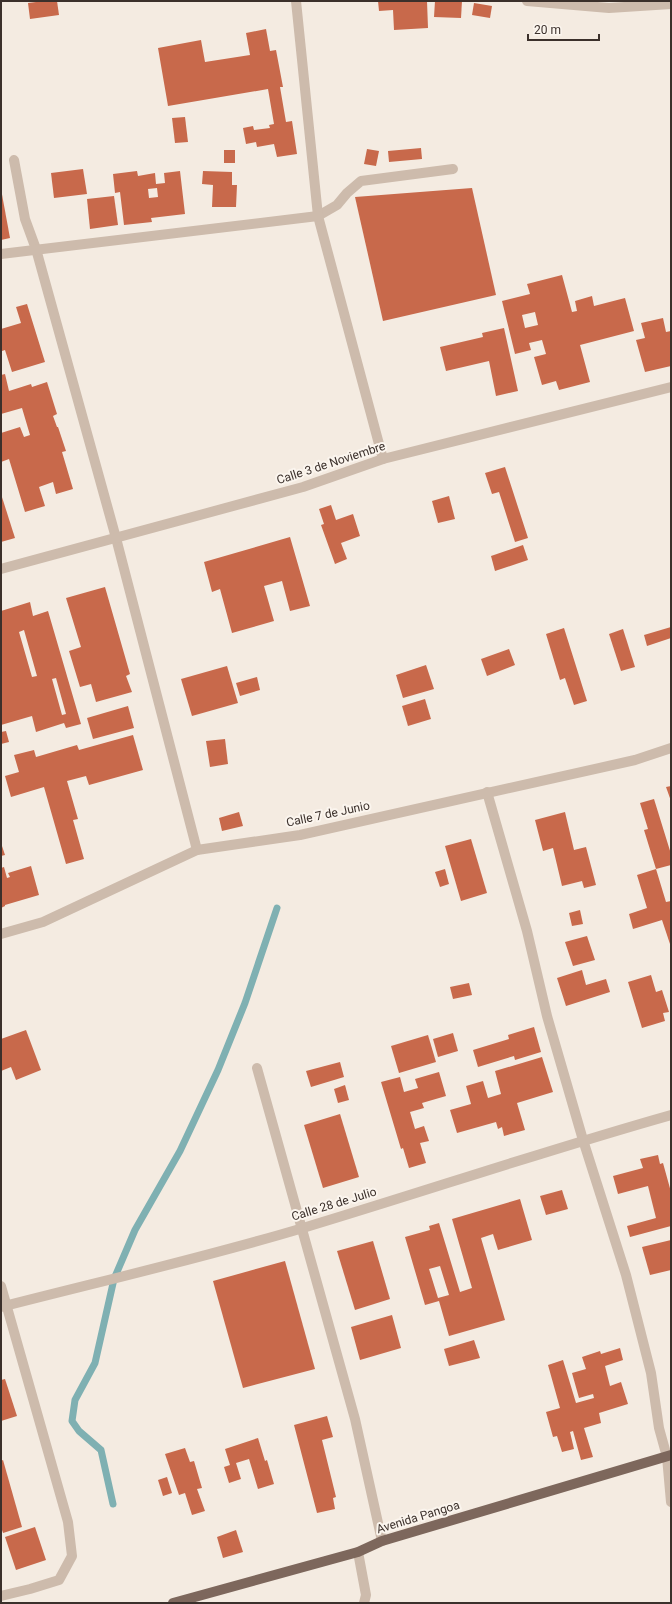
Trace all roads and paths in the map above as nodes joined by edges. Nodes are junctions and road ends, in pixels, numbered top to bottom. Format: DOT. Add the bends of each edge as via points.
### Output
graph roads {
  1 [pos="296,1"];
  2 [pos="527,1"];
  3 [pos="671,4"];
  4 [pos="14,160"];
  5 [pos="454,169"];
  6 [pos="318,216"];
  7 [pos="36,249"];
  8 [pos="1,254"];
  9 [pos="671,386"];
  10 [pos="383,459"];
  11 [pos="116,538"];
  12 [pos="1,569"];
  13 [pos="671,748"];
  14 [pos="487,792"];
  15 [pos="197,850"];
  16 [pos="1,934"];
  17 [pos="257,1068"];
  18 [pos="671,1115"];
  19 [pos="583,1140"];
  20 [pos="302,1228"];
  21 [pos="1,1286"];
  22 [pos="4,1306"];
  23 [pos="669,1456"];
  24 [pos="671,1502"];
  25 [pos="382,1541"];
  26 [pos="358,1552"];
  27 [pos="1,1596"];
  28 [pos="173,1603"];
  29 [pos="364,1603"];
  1 -- 6 [label="street"];
  2 -- 3 [label="street" via="609,8"];
  4 -- 7 [label="street" via="25,219"];
  5 -- 6 [label="street" via="361,181 337,205"];
  6 -- 7 [label="street"];
  6 -- 10 [label="street"];
  7 -- 8 [label="street"];
  7 -- 11 [label="street"];
  9 -- 10 [label="street, Calle 3 de Noviembre"];
  10 -- 11 [label="street, Calle 3 de Noviembre" via="303,487"];
  11 -- 12 [label="street, Calle 3 de Noviembre"];
  11 -- 15 [label="street"];
  13 -- 14 [label="street, Calle 7 de Junio" via="635,760"];
  14 -- 15 [label="street, Calle 7 de Junio" via="300,835"];
  14 -- 19 [label="street"];
  15 -- 16 [label="street, Calle 7 de Junio" via="43,922"];
  17 -- 20 [label="street"];
  18 -- 19 [label="street, Calle 28 de Julio"];
  19 -- 20 [label="street, Calle 28 de Julio"];
  19 -- 23 [label="street" via="628,1282 651,1373 659,1428"];
  20 -- 22 [label="street, Calle 28 de Julio" via="167,1266"];
  20 -- 25 [label="street" via="355,1419"];
  21 -- 22 [label="street"];
  22 -- 27 [label="street" via="68,1522 72,1556 59,1580"];
  23 -- 24 [label="street"];
  23 -- 25 [label="main road, Avenida Pangoa"];
  25 -- 26 [label="main road, Avenida Pangoa"];
  26 -- 28 [label="main road, Avenida Pangoa"];
  26 -- 29 [label="street" via="366,1595"];
}
